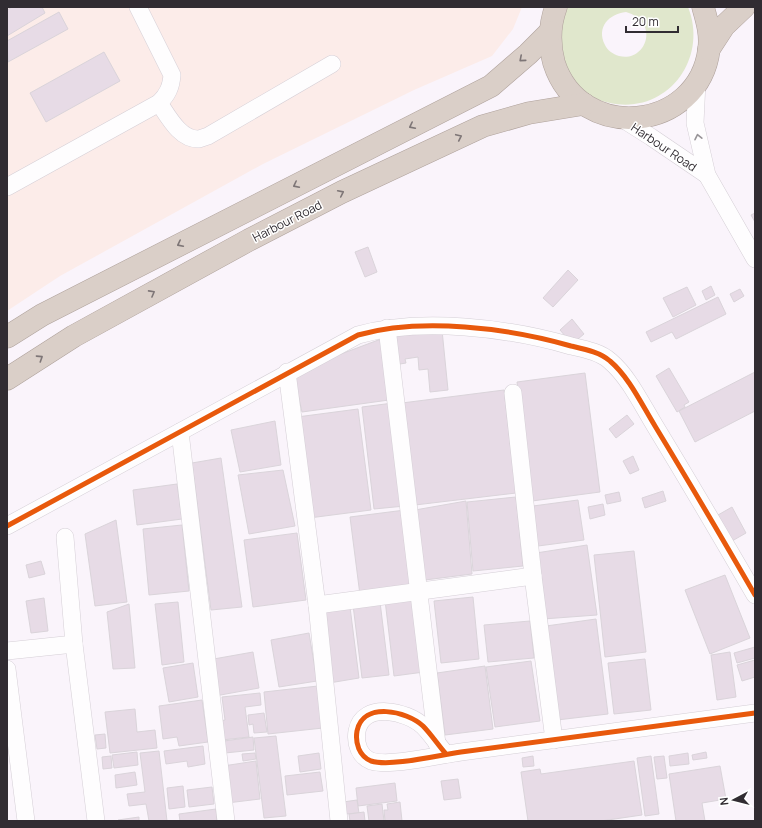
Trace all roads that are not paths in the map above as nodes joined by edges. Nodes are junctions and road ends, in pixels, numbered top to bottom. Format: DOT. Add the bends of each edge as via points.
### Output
graph roads {
  1 [pos="138,7"];
  2 [pos="556,7"];
  3 [pos="703,7"];
  4 [pos="744,7"];
  5 [pos="550,32"];
  6 [pos="709,48"];
  7 [pos="332,64"];
  8 [pos="697,82"];
  9 [pos="159,103"];
  10 [pos="584,104"];
  11 [pos="621,118"];
  12 [pos="707,175"];
  13 [pos="7,187"];
  14 [pos="755,259"];
  15 [pos="387,328"];
  16 [pos="7,337"];
  17 [pos="287,372"];
  18 [pos="7,379"];
  19 [pos="513,393"];
  20 [pos="180,432"];
  21 [pos="7,526"];
  22 [pos="65,537"];
  23 [pos="532,576"];
  24 [pos="419,591"];
  25 [pos="755,595"];
  26 [pos="317,605"];
  27 [pos="74,644"];
  28 [pos="7,651"];
  29 [pos="7,669"];
  30 [pos="755,713"];
  31 [pos="554,740"];
  32 [pos="442,749"];
  33 [pos="26,821"];
  34 [pos="96,821"];
  35 [pos="226,821"];
  36 [pos="339,821"];
  1 -- 9 [label="street" via="172,75 172,85 168,94"];
  2 -- 5 [label="highway"];
  3 -- 6 [label="highway" via="709,26"];
  4 -- 6 [label="highway" via="724,26"];
  5 -- 10 [label="highway" via="551,53 557,73 569,90"];
  5 -- 16 [label="highway, one-way" via="491,86 42,315"];
  6 -- 8 [label="highway" via="705,66"];
  7 -- 9 [label="street" via="208,136 198,139 182,133"];
  8 -- 11 [label="highway" via="686,96 672,107 644,117"];
  12 -- 8 [label="street, one-way" via="695,123"];
  9 -- 13 [label="street"];
  10 -- 11 [label="highway" via="601,114"];
  18 -- 10 [label="highway, Harbour Road, one-way" via="74,336 342,192 483,126 529,113"];
  11 -- 12 [label="street, Harbour Road"];
  12 -- 14 [label="street"];
  15 -- 17 [label="street" via="358,335"];
  15 -- 24 [label="street"];
  15 -- 25 [label="street" via="479,328 551,340 610,360 624,376"];
  17 -- 20 [label="street"];
  17 -- 26 [label="street"];
  19 -- 23 [label="street"];
  20 -- 21 [label="street"];
  20 -- 35 [label="street"];
  22 -- 27 [label="street"];
  23 -- 24 [label="street"];
  23 -- 31 [label="street"];
  24 -- 26 [label="street"];
  24 -- 32 [label="street"];
  26 -- 36 [label="street"];
  27 -- 28 [label="street"];
  27 -- 34 [label="street"];
  29 -- 33 [label="street"];
  30 -- 31 [label="street"];
  31 -- 32 [label="street"];
  32 -- 32 [label="street" via="394,763 371,761 361,754 356,740 357,729 363,718 372,713 396,713 411,718 423,726"];
}
